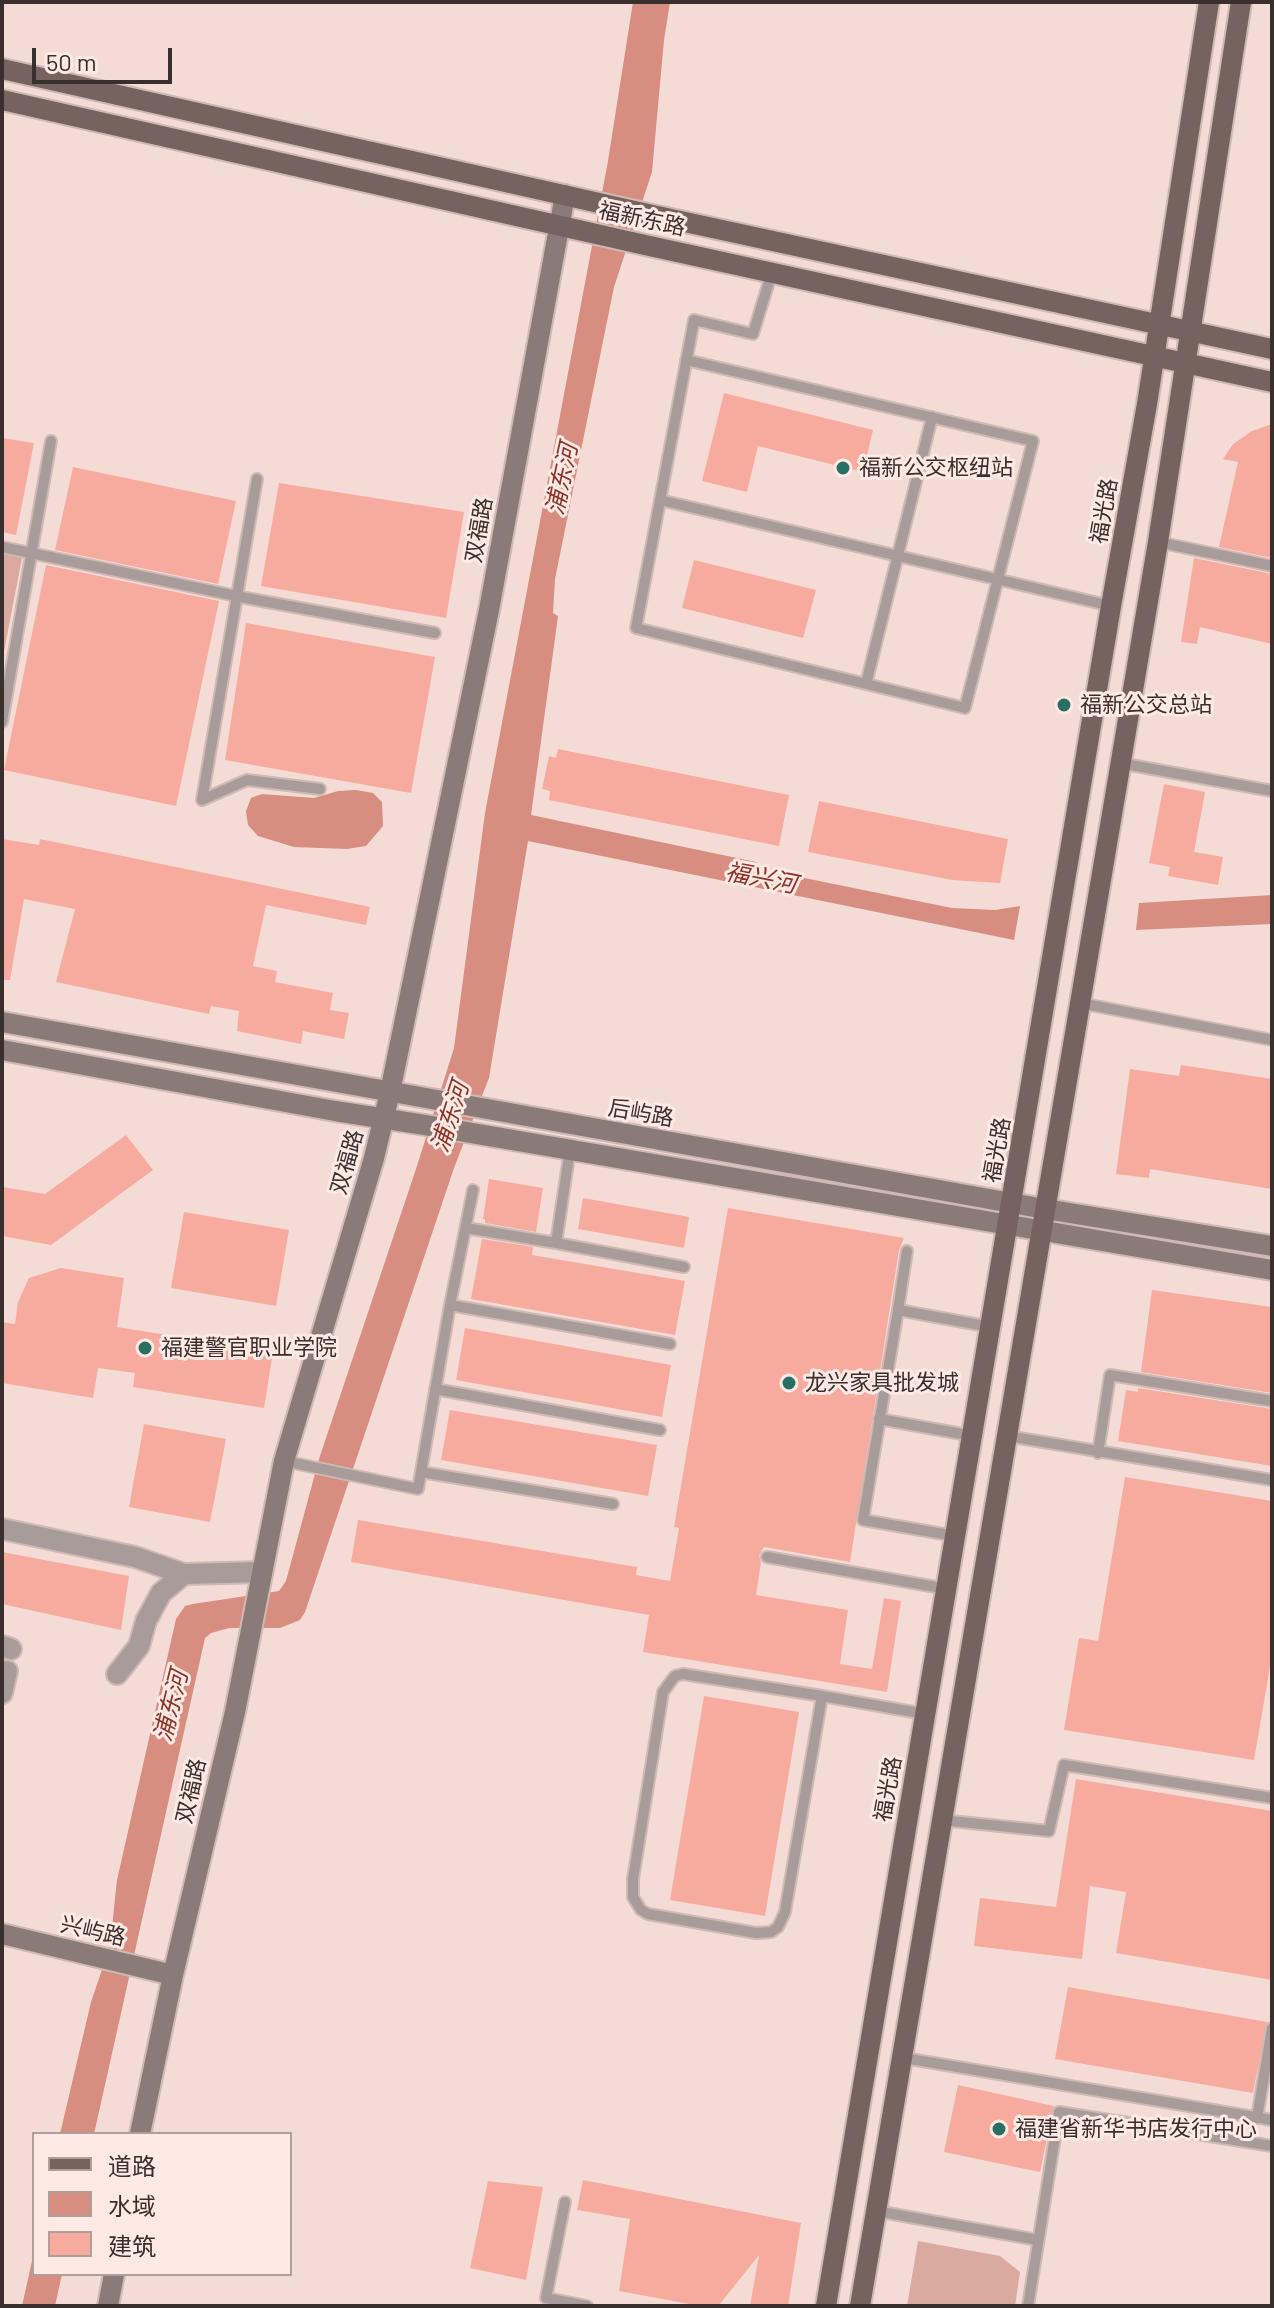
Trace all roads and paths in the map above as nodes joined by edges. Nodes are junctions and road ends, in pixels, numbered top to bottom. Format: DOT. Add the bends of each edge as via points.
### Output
graph roads {
  1 [pos="1209,2"];
  2 [pos="1241,2"];
  3 [pos="2,69"];
  4 [pos="2,100"];
  5 [pos="565,195"];
  6 [pos="559,225"];
  7 [pos="772,272"];
  8 [pos="1161,325"];
  9 [pos="1191,332"];
  10 [pos="1272,349"];
  11 [pos="1155,356"];
  12 [pos="686,360"];
  13 [pos="1187,363"];
  14 [pos="1272,382"];
  15 [pos="932,417"];
  16 [pos="51,441"];
  17 [pos="257,479"];
  18 [pos="660,500"];
  19 [pos="1158,542"];
  20 [pos="2,547"];
  21 [pos="31,553"];
  22 [pos="898,556"];
  23 [pos="1272,566"];
  24 [pos="999,580"];
  25 [pos="237,596"];
  26 [pos="1111,606"];
  27 [pos="435,633"];
  28 [pos="866,684"];
  29 [pos="2,722"];
  30 [pos="1120,763"];
  31 [pos="320,789"];
  32 [pos="1272,791"];
  33 [pos="1080,1003"];
  34 [pos="2,1022"];
  35 [pos="1272,1040"];
  36 [pos="2,1050"];
  37 [pos="390,1092"];
  38 [pos="384,1119"];
  39 [pos="570,1150"];
  40 [pos="473,1190"];
  41 [pos="1012,1203"];
  42 [pos="1045,1209"];
  43 [pos="1009,1225"];
  44 [pos="466,1228"];
  45 [pos="1042,1231"];
  46 [pos="556,1243"];
  47 [pos="1272,1246"];
  48 [pos="907,1251"];
  49 [pos="684,1267"];
  50 [pos="1272,1270"];
  51 [pos="450,1305"];
  52 [pos="898,1310"];
  53 [pos="991,1327"];
  54 [pos="670,1344"];
  55 [pos="435,1389"];
  56 [pos="1272,1401"];
  57 [pos="879,1419"];
  58 [pos="660,1430"];
  59 [pos="973,1436"];
  60 [pos="1007,1436"];
  61 [pos="1098,1453"];
  62 [pos="284,1461"];
  63 [pos="421,1472"];
  64 [pos="1272,1480"];
  65 [pos="613,1504"];
  66 [pos="2,1529"];
  67 [pos="956,1536"];
  68 [pos="767,1557"];
  69 [pos="184,1574"];
  70 [pos="260,1579"];
  71 [pos="947,1589"];
  72 [pos="7,1671"];
  73 [pos="117,1674"];
  74 [pos="2,1693"];
  75 [pos="822,1696"];
  76 [pos="925,1714"];
  77 [pos="1272,1798"];
  78 [pos="941,1820"];
  79 [pos="2,1934"];
  80 [pos="173,1975"];
  81 [pos="1272,2028"];
  82 [pos="904,2058"];
  83 [pos="1257,2118"];
  84 [pos="1272,2120"];
  85 [pos="140,2132"];
  86 [pos="1272,2146"];
  87 [pos="565,2202"];
  88 [pos="876,2211"];
  89 [pos="1038,2240"];
  90 [pos="114,2276"];
  91 [pos="108,2306"];
  92 [pos="587,2306"];
  93 [pos="826,2306"];
  94 [pos="860,2306"];
  95 [pos="1028,2306"];
  1 -- 8 [label="main road, 福光路"];
  2 -- 9 [label="main road"];
  3 -- 5 [label="main road, 福新东路"];
  4 -- 6 [label="main road, 福新东路"];
  5 -- 6 [label="main road, 双福路"];
  5 -- 8 [label="main road, 福新东路"];
  6 -- 7 [label="main road, 福新东路"];
  6 -- 37 [label="main road, 双福路" via="489,610"];
  7 -- 11 [label="main road, 福新东路"];
  7 -- 12 [label="lane" via="753,334 694,320"];
  8 -- 9 [label="main road, 福新东路"];
  8 -- 11 [label="main road, 福光路"];
  9 -- 10 [label="main road, 福新东路"];
  9 -- 13 [label="main road"];
  11 -- 13 [label="main road, 福新东路"];
  11 -- 26 [label="main road, 福光路"];
  12 -- 15 [label="lane"];
  12 -- 18 [label="lane"];
  13 -- 14 [label="main road, 福新东路"];
  13 -- 19 [label="main road"];
  15 -- 22 [label="lane"];
  15 -- 24 [label="lane" via="1033,441"];
  16 -- 21 [label="lane"];
  17 -- 25 [label="lane"];
  18 -- 22 [label="lane"];
  18 -- 28 [label="lane" via="636,628"];
  19 -- 23 [label="lane"];
  19 -- 30 [label="main road"];
  20 -- 21 [label="lane"];
  21 -- 25 [label="lane"];
  21 -- 29 [label="lane"];
  22 -- 24 [label="lane"];
  22 -- 28 [label="lane"];
  24 -- 26 [label="lane"];
  24 -- 28 [label="lane" via="965,708"];
  25 -- 27 [label="lane"];
  25 -- 31 [label="lane" via="202,800 247,780"];
  26 -- 41 [label="main road, 福光路"];
  30 -- 32 [label="lane"];
  30 -- 33 [label="main road"];
  33 -- 35 [label="lane"];
  33 -- 42 [label="main road"];
  34 -- 37 [label="main road, 后屿路"];
  36 -- 38 [label="main road"];
  37 -- 38 [label="main road, 双福路"];
  37 -- 41 [label="main road, 后屿路"];
  38 -- 39 [label="main road"];
  38 -- 62 [label="main road, 双福路"];
  39 -- 43 [label="main road"];
  39 -- 46 [label="lane"];
  40 -- 44 [label="lane"];
  41 -- 42 [label="main road, 后屿路"];
  41 -- 43 [label="main road, 福光路"];
  42 -- 45 [label="main road"];
  42 -- 47 [label="main road, 后屿路"];
  43 -- 45 [label="main road"];
  43 -- 53 [label="main road, 福光路"];
  44 -- 46 [label="lane"];
  44 -- 51 [label="lane"];
  45 -- 50 [label="main road"];
  45 -- 60 [label="main road"];
  46 -- 49 [label="lane"];
  48 -- 52 [label="lane"];
  51 -- 54 [label="lane"];
  51 -- 55 [label="lane"];
  52 -- 53 [label="lane"];
  52 -- 57 [label="lane"];
  53 -- 59 [label="main road, 福光路"];
  55 -- 58 [label="lane"];
  55 -- 63 [label="lane"];
  56 -- 61 [label="lane" via="1110,1375"];
  57 -- 59 [label="lane"];
  57 -- 67 [label="lane" via="863,1520"];
  59 -- 67 [label="main road, 福光路"];
  60 -- 61 [label="lane"];
  60 -- 78 [label="main road"];
  61 -- 64 [label="lane"];
  62 -- 63 [label="lane" via="418,1489"];
  62 -- 70 [label="main road, 双福路"];
  63 -- 65 [label="lane"];
  66 -- 69 [label="street" via="135,1557"];
  67 -- 71 [label="main road, 福光路"];
  68 -- 71 [label="lane"];
  69 -- 70 [label="street"];
  69 -- 73 [label="street" via="161,1593 139,1646"];
  70 -- 80 [label="main road, 双福路"];
  71 -- 76 [label="main road, 福光路"];
  72 -- 74 [label="street"];
  75 -- 75 [label="lane" via="683,1674 670,1680 663,1692 633,1879 633,1897 641,1910 756,1933 778,1927 785,1912"];
  75 -- 76 [label="lane"];
  76 -- 93 [label="main road, 福光路"];
  77 -- 78 [label="lane" via="1064,1765 1049,1831"];
  78 -- 82 [label="main road"];
  79 -- 80 [label="main road, 兴屿路"];
  80 -- 85 [label="main road, 双福路"];
  81 -- 83 [label="lane"];
  82 -- 83 [label="lane"];
  82 -- 88 [label="main road"];
  83 -- 84 [label="lane"];
  86 -- 89 [label="lane" via="1059,2112"];
  87 -- 92 [label="lane" via="546,2298"];
  88 -- 89 [label="lane"];
  88 -- 94 [label="main road"];
  89 -- 95 [label="lane"];
  90 -- 91 [label="main road"];
}
